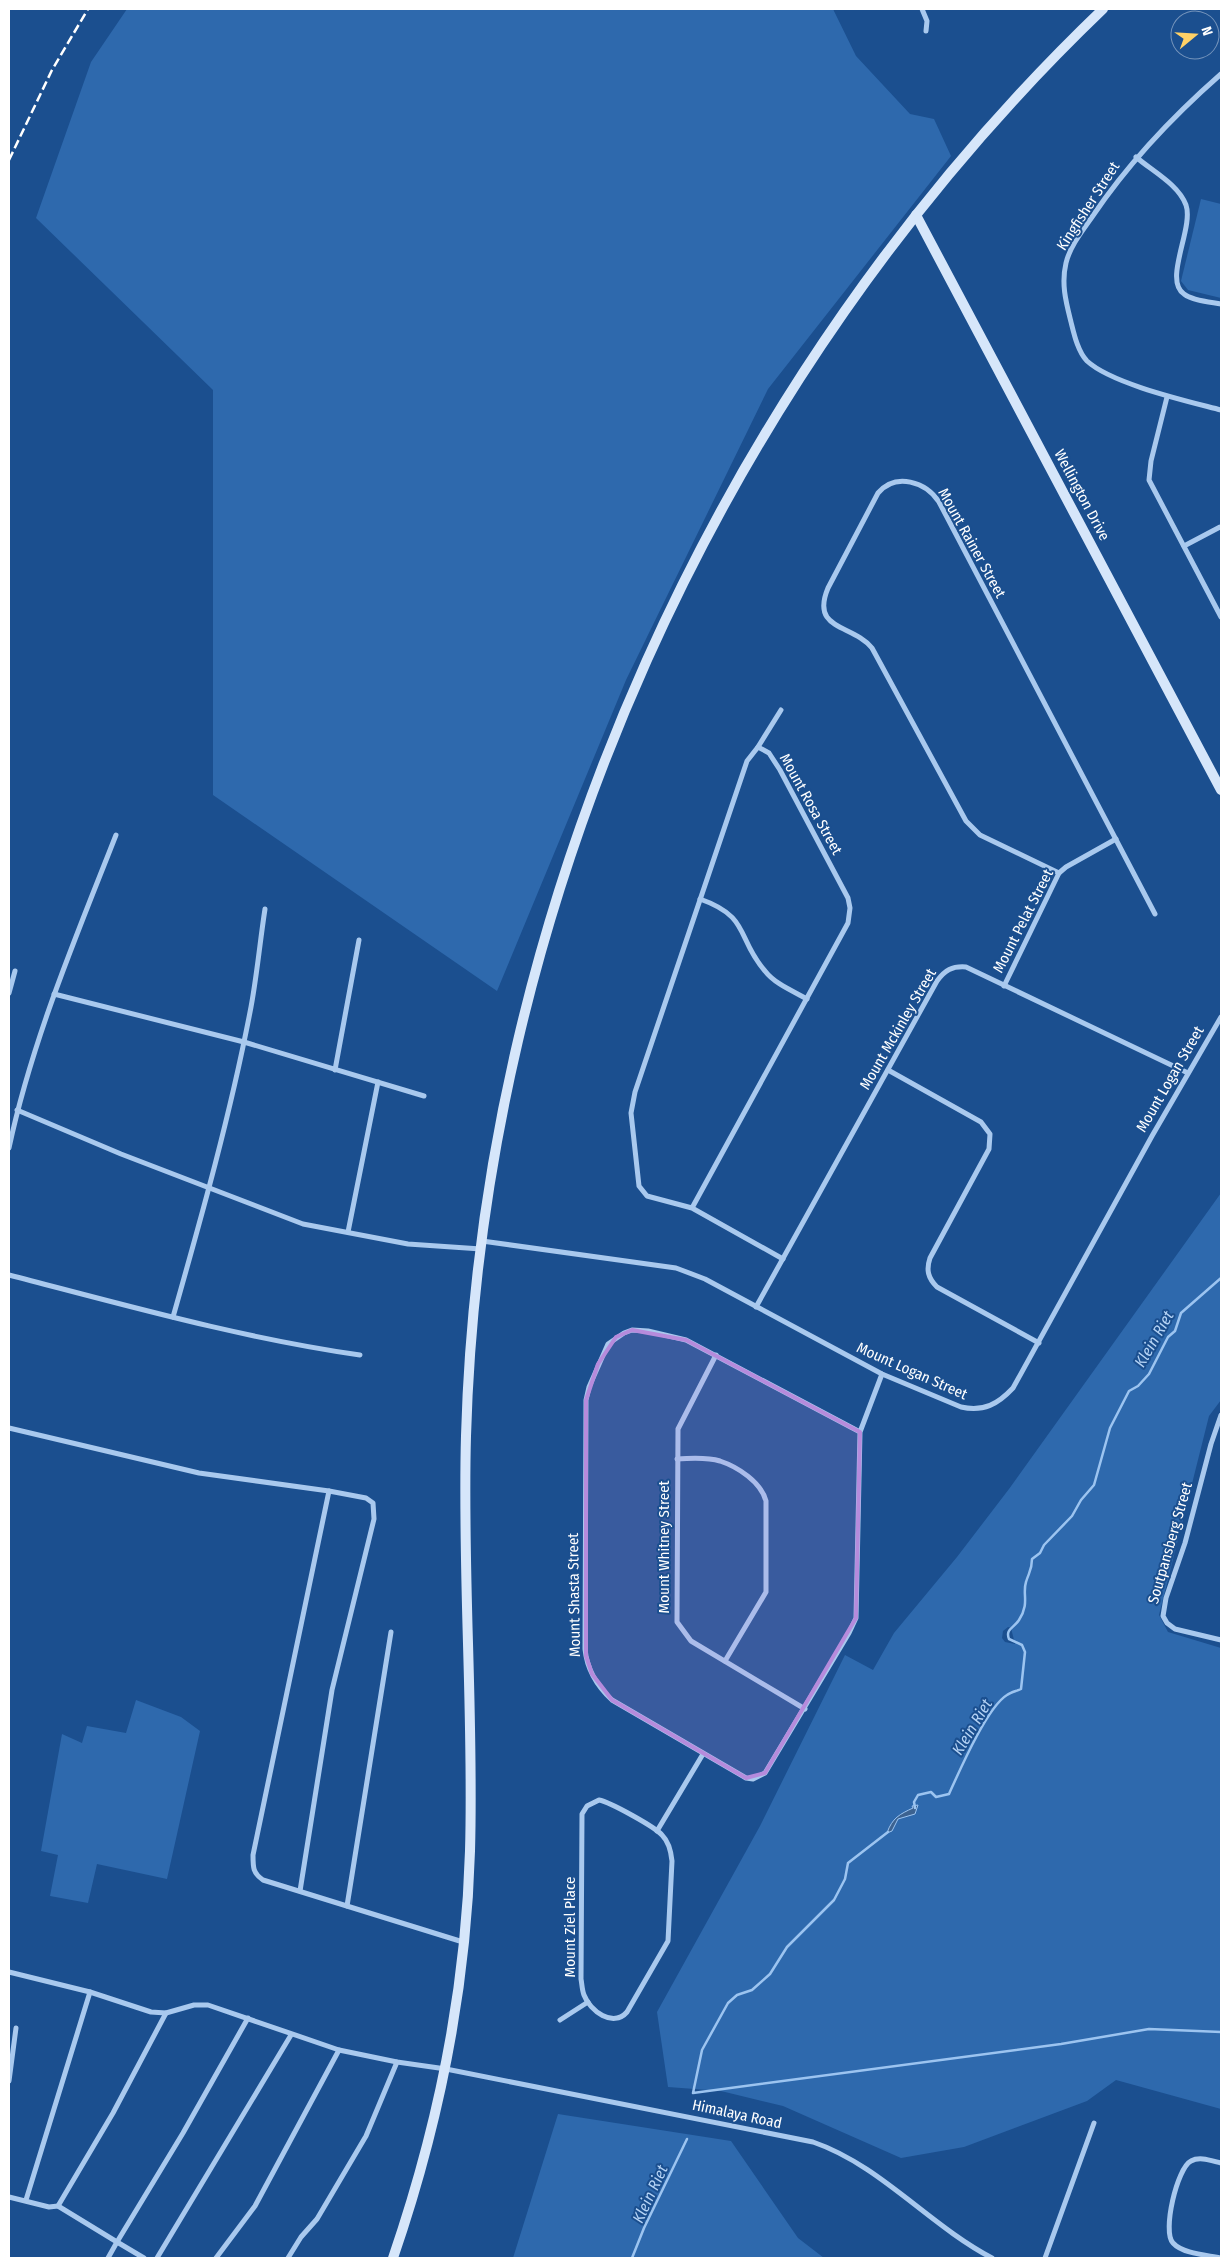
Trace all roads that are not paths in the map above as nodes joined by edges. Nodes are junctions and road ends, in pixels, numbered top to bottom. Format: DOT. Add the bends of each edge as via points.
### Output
graph roads {
  1 [pos="922,9"];
  2 [pos="1103,9"];
  3 [pos="926,31"];
  4 [pos="1221,74"];
  5 [pos="1136,157"];
  6 [pos="916,215"];
  7 [pos="1221,304"];
  8 [pos="1167,397"];
  9 [pos="1221,410"];
  10 [pos="1220,528"];
  11 [pos="1184,546"];
  12 [pos="1221,617"];
  13 [pos="780,710"];
  14 [pos="758,746"];
  15 [pos="1221,790"];
  16 [pos="116,835"];
  17 [pos="1116,839"];
  18 [pos="1059,874"];
  19 [pos="700,899"];
  20 [pos="265,908"];
  21 [pos="1155,914"];
  22 [pos="359,940"];
  23 [pos="15,971"];
  24 [pos="1004,986"];
  25 [pos="9,993"];
  26 [pos="54,994"];
  27 [pos="807,999"];
  28 [pos="1221,1017"];
  29 [pos="244,1042"];
  30 [pos="335,1070"];
  31 [pos="888,1070"];
  32 [pos="1188,1073"];
  33 [pos="378,1082"];
  34 [pos="424,1096"];
  35 [pos="17,1110"];
  36 [pos="9,1148"];
  37 [pos="210,1187"];
  38 [pos="692,1208"];
  39 [pos="348,1232"];
  40 [pos="482,1245"];
  41 [pos="783,1259"];
  42 [pos="9,1275"];
  43 [pos="756,1307"];
  44 [pos="173,1318"];
  45 [pos="1039,1343"];
  46 [pos="360,1354"];
  47 [pos="716,1355"];
  48 [pos="882,1374"];
  49 [pos="1221,1415"];
  50 [pos="9,1428"];
  51 [pos="860,1432"];
  52 [pos="677,1458"];
  53 [pos="329,1491"];
  54 [pos="391,1632"];
  55 [pos="1221,1640"];
  56 [pos="725,1661"];
  57 [pos="805,1708"];
  58 [pos="703,1754"];
  59 [pos="657,1831"];
  60 [pos="300,1891"];
  61 [pos="347,1906"];
  62 [pos="463,1942"];
  63 [pos="9,1972"];
  64 [pos="90,1992"];
  65 [pos="588,2002"];
  66 [pos="166,2013"];
  67 [pos="248,2018"];
  68 [pos="560,2020"];
  69 [pos="16,2028"];
  70 [pos="291,2035"];
  71 [pos="338,2050"];
  72 [pos="397,2062"];
  73 [pos="446,2069"];
  74 [pos="9,2082"];
  75 [pos="1094,2123"];
  76 [pos="1221,2163"];
  77 [pos="9,2197"];
  78 [pos="26,2200"];
  79 [pos="58,2206"];
  80 [pos="118,2242"];
  81 [pos="108,2258"];
  82 [pos="144,2258"];
  83 [pos="157,2258"];
  84 [pos="216,2258"];
  85 [pos="288,2258"];
  86 [pos="393,2258"];
  87 [pos="992,2258"];
  88 [pos="1045,2258"];
  89 [pos="1221,2258"];
  1 -- 3 [label="street" via="927,21"];
  2 -- 6 [label="main road" via="960,161"];
  4 -- 5 [label="street, Kingfisher Street"];
  5 -- 7 [label="street" via="1178,192 1186,203 1188,223 1177,272 1178,288 1185,295"];
  5 -- 8 [label="street, Kingfisher Street" via="1073,246 1066,260 1064,296 1080,349 1087,361 1116,377"];
  6 -- 15 [label="main road, Wellington Drive"];
  6 -- 40 [label="main road" via="853,297 767,429 698,554 638,680 588,807 546,935 513,1066"];
  8 -- 9 [label="street, Kingfisher Street"];
  8 -- 11 [label="street" via="1149,475 1153,489"];
  10 -- 11 [label="street"];
  11 -- 12 [label="street"];
  13 -- 14 [label="street"];
  14 -- 19 [label="street, Mount Rosa Street" via="747,761"];
  14 -- 27 [label="street, Mount Rosa Street" via="769,753 780,770 850,908 848,924"];
  16 -- 26 [label="street"];
  17 -- 18 [label="street, Mount Pelat Street"];
  17 -- 18 [label="street, Mount Rainer Street" via="934,495 914,482 894,482 883,487 828,588 822,603 824,612 831,621 872,648 966,821 980,835"];
  17 -- 21 [label="street, Mount Rainer Street"];
  18 -- 24 [label="street, Mount Pelat Street"];
  19 -- 27 [label="street" via="730,914 765,972"];
  19 -- 38 [label="street, Mount Rosa Street" via="635,1092 631,1113 642,1191 653,1199"];
  20 -- 29 [label="street"];
  22 -- 30 [label="street"];
  23 -- 25 [label="street"];
  24 -- 31 [label="street, Mount Mckinley Street" via="966,967 947,970 937,981"];
  24 -- 32 [label="street, Mount Mckinley Street"];
  26 -- 29 [label="street"];
  26 -- 35 [label="street"];
  27 -- 38 [label="street, Mount Rosa Street"];
  28 -- 32 [label="street, Mount Logan Street"];
  29 -- 30 [label="street"];
  29 -- 37 [label="street"];
  30 -- 33 [label="street"];
  31 -- 41 [label="street, Mount Mckinley Street"];
  31 -- 45 [label="street" via="982,1122 990,1134 989,1149 930,1258 929,1278 937,1287"];
  32 -- 45 [label="street, Mount Logan Street"];
  33 -- 34 [label="street"];
  33 -- 39 [label="street"];
  35 -- 36 [label="street"];
  35 -- 37 [label="street, Mount Logan Street"];
  37 -- 39 [label="street, Mount Logan Street" via="303,1224"];
  37 -- 44 [label="street"];
  38 -- 41 [label="street, Mount Rosa Street"];
  39 -- 40 [label="street, Mount Logan Street" via="408,1244"];
  40 -- 43 [label="street, Mount Logan Street" via="667,1266 705,1279"];
  40 -- 62 [label="main road" via="466,1432 464,1530 470,1851"];
  41 -- 43 [label="street, Mount Mckinley Street"];
  42 -- 44 [label="street"];
  43 -- 48 [label="street, Mount Logan Street"];
  44 -- 46 [label="street" via="309,1347"];
  45 -- 48 [label="street, Mount Logan Street" via="1013,1388 986,1408 962,1407"];
  47 -- 51 [label="street, Mount Shasta Street"];
  47 -- 52 [label="street, Mount Whitney Street" via="678,1429"];
  47 -- 58 [label="street, Mount Shasta Street" via="674,1335 632,1330 608,1344 586,1400 587,1662 602,1690 612,1700"];
  48 -- 51 [label="street, Mount Shasta Street"];
  49 -- 55 [label="street, Soutpansberg Street" via="1163,1616 1175,1629"];
  50 -- 53 [label="street" via="199,1473"];
  51 -- 57 [label="street, Mount Shasta Street" via="856,1618"];
  52 -- 56 [label="street, Mount Whitney Street" via="677,1622 691,1641"];
  52 -- 56 [label="street" via="720,1461 754,1480 766,1501 767,1588"];
  53 -- 60 [label="street" via="253,1856 255,1874 263,1880"];
  53 -- 60 [label="street" via="366,1498 373,1503 374,1519 332,1690"];
  54 -- 61 [label="street"];
  56 -- 57 [label="street, Mount Whitney Street"];
  57 -- 58 [label="street, Mount Shasta Street" via="772,1764 759,1777 746,1778"];
  58 -- 59 [label="street"];
  59 -- 65 [label="street, Mount Ziel Place" via="667,1841 672,1861 670,1934 666,1947 625,2015 605,2017"];
  59 -- 65 [label="street, Mount Ziel Place" via="604,1801 591,1803 584,1810 581,1979"];
  60 -- 61 [label="street"];
  61 -- 62 [label="street"];
  62 -- 73 [label="main road"];
  63 -- 64 [label="street"];
  64 -- 66 [label="street" via="151,2012"];
  64 -- 78 [label="street"];
  65 -- 68 [label="street"];
  66 -- 67 [label="street, Himalaya Road" via="201,2005"];
  66 -- 79 [label="street" via="113,2113"];
  67 -- 70 [label="street, Himalaya Road"];
  67 -- 80 [label="street"];
  69 -- 74 [label="street"];
  70 -- 71 [label="street, Himalaya Road"];
  70 -- 83 [label="street"];
  71 -- 72 [label="street, Himalaya Road"];
  71 -- 84 [label="street" via="255,2206"];
  72 -- 73 [label="street, Himalaya Road"];
  72 -- 85 [label="street" via="366,2136 317,2218"];
  73 -- 86 [label="main road" via="421,2171"];
  73 -- 87 [label="street, Himalaya Road" via="826,2146 875,2176"];
  75 -- 88 [label="street"];
  76 -- 89 [label="street" via="1203,2159 1184,2165 1167,2231 1171,2242 1180,2248"];
  77 -- 78 [label="street"];
  78 -- 79 [label="street" via="49,2207"];
  79 -- 80 [label="street"];
  80 -- 81 [label="street"];
  80 -- 82 [label="street"];
}
